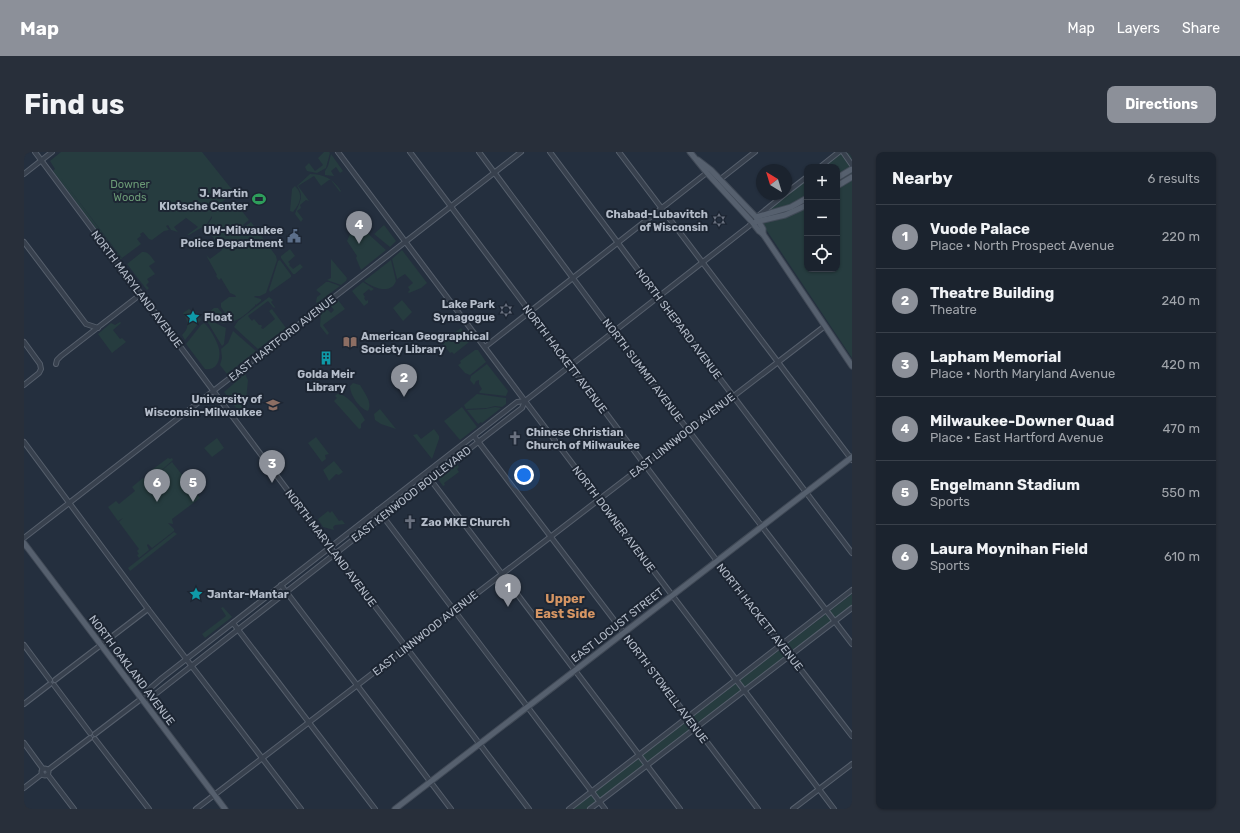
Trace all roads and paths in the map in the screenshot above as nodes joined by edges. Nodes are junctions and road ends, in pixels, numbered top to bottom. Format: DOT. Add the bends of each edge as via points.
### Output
graph roads {
  1 [pos="35,152"];
  2 [pos="52,152"];
  3 [pos="338,152"];
  4 [pos="410,152"];
  5 [pos="479,152"];
  6 [pos="521,152"];
  7 [pos="550,152"];
  8 [pos="619,152"];
  9 [pos="690,152"];
  10 [pos="755,152"];
  11 [pos="839,152"];
  12 [pos="843,152"];
  13 [pos="41,160"];
  14 [pos="824,164"];
  15 [pos="852,165"];
  16 [pos="852,169"];
  17 [pos="494,172"];
  18 [pos="709,172"];
  19 [pos="24,174"];
  20 [pos="840,176"];
  21 [pos="852,177"];
  22 [pos="804,179"];
  23 [pos="718,181"];
  24 [pos="840,184"];
  25 [pos="792,188"];
  26 [pos="777,200"];
  27 [pos="804,200"];
  28 [pos="804,206"];
  29 [pos="451,207"];
  30 [pos="661,210"];
  31 [pos="756,220"];
  32 [pos="24,242"];
  33 [pos="405,242"];
  34 [pos="617,243"];
  35 [pos="702,262"];
  36 [pos="573,278"];
  37 [pos="141,294"];
  38 [pos="658,297"];
  39 [pos="529,312"];
  40 [pos="825,326"];
  41 [pos="98,328"];
  42 [pos="613,332"];
  43 [pos="24,342"];
  44 [pos="485,347"];
  45 [pos="777,362"];
  46 [pos="56,364"];
  47 [pos="570,366"];
  48 [pos="852,366"];
  49 [pos="24,385"];
  50 [pos="213,391"];
  51 [pos="733,396"];
  52 [pos="525,401"];
  53 [pos="688,430"];
  54 [pos="474,436"];
  55 [pos="24,442"];
  56 [pos="478,442"];
  57 [pos="852,459"];
  58 [pos="644,464"];
  59 [pos="430,479"];
  60 [pos="806,492"];
  61 [pos="599,499"];
  62 [pos="69,503"];
  63 [pos="378,510"];
  64 [pos="382,516"];
  65 [pos="763,526"];
  66 [pos="550,536"];
  67 [pos="24,538"];
  68 [pos="24,543"];
  69 [pos="330,547"];
  70 [pos="852,553"];
  71 [pos="335,554"];
  72 [pos="717,561"];
  73 [pos="502,573"];
  74 [pos="281,585"];
  75 [pos="852,590"];
  76 [pos="286,592"];
  77 [pos="672,595"];
  78 [pos="852,608"];
  79 [pos="148,609"];
  80 [pos="454,610"];
  81 [pos="826,610"];
  82 [pos="835,621"];
  83 [pos="233,623"];
  84 [pos="238,629"];
  85 [pos="624,633"];
  86 [pos="852,644"];
  87 [pos="24,645"];
  88 [pos="101,645"];
  89 [pos="782,645"];
  90 [pos="406,647"];
  91 [pos="790,656"];
  92 [pos="186,659"];
  93 [pos="191,666"];
  94 [pos="575,670"];
  95 [pos="736,680"];
  96 [pos="52,682"];
  97 [pos="357,685"];
  98 [pos="745,690"];
  99 [pos="141,699"];
  100 [pos="24,704"];
  101 [pos="527,707"];
  102 [pos="688,717"];
  103 [pos="309,722"];
  104 [pos="696,728"];
  105 [pos="92,736"];
  106 [pos="852,736"];
  107 [pos="24,743"];
  108 [pos="479,744"];
  109 [pos="639,755"];
  110 [pos="262,759"];
  111 [pos="852,764"];
  112 [pos="647,766"];
  113 [pos="43,769"];
  114 [pos="48,770"];
  115 [pos="42,774"];
  116 [pos="48,775"];
  117 [pos="430,781"];
  118 [pos="24,788"];
  119 [pos="819,789"];
  120 [pos="591,792"];
  121 [pos="214,795"];
  122 [pos="599,802"];
  123 [pos="74,809"];
  124 [pos="149,809"];
  125 [pos="196,809"];
  126 [pos="225,809"];
  127 [pos="301,809"];
  128 [pos="375,809"];
  129 [pos="394,809"];
  130 [pos="451,809"];
  131 [pos="529,809"];
  132 [pos="569,809"];
  133 [pos="590,809"];
  134 [pos="604,809"];
  135 [pos="680,809"];
  136 [pos="758,809"];
  137 [pos="794,809"];
  138 [pos="834,809"];
  1 -- 13 [label="street, NORTH MARYLAND AVENUE"];
  2 -- 13 [label="street"];
  3 -- 33 [label="street, NORTH DOWNER AVENUE"];
  4 -- 29 [label="street, NORTH HACKETT AVENUE"];
  5 -- 17 [label="street, NORTH SUMMIT AVENUE"];
  6 -- 17 [label="street, EAST HARTFORD AVENUE"];
  7 -- 34 [label="street, NORTH SHEPARD AVENUE"];
  8 -- 30 [label="street"];
  9 -- 18 [label="main road"];
  10 -- 23 [label="street"];
  11 -- 14 [label="street"];
  12 -- 15 [label="street"];
  13 -- 19 [label="street"];
  13 -- 37 [label="street, NORTH MARYLAND AVENUE"];
  16 -- 20 [label="main road"];
  17 -- 29 [label="street, EAST HARTFORD AVENUE"];
  17 -- 36 [label="street, NORTH SUMMIT AVENUE"];
  18 -- 23 [label="main road"];
  18 -- 30 [label="street"];
  21 -- 24 [label="main road"];
  22 -- 25 [label="street, EAST KENWOOD BOULEVARD"];
  23 -- 31 [label="main road"];
  26 -- 31 [label="street, EAST KENWOOD BOULEVARD"];
  27 -- 31 [label="main road"];
  28 -- 31 [label="main road" via="785,215"];
  29 -- 33 [label="street, EAST HARTFORD AVENUE"];
  29 -- 39 [label="street, NORTH HACKETT AVENUE"];
  30 -- 34 [label="street"];
  30 -- 35 [label="street"];
  31 -- 35 [label="street, EAST KENWOOD BOULEVARD"];
  31 -- 40 [label="main road" via="759,231"];
  32 -- 41 [label="street" via="86,324"];
  33 -- 44 [label="street, NORTH DOWNER AVENUE"];
  33 -- 50 [label="street, EAST HARTFORD AVENUE"];
  34 -- 36 [label="street"];
  34 -- 38 [label="street, NORTH SHEPARD AVENUE"];
  35 -- 38 [label="street, EAST KENWOOD BOULEVARD"];
  35 -- 45 [label="street"];
  36 -- 39 [label="street"];
  36 -- 42 [label="street, NORTH SUMMIT AVENUE"];
  37 -- 41 [label="street"];
  37 -- 50 [label="street, NORTH MARYLAND AVENUE"];
  38 -- 42 [label="street, EAST KENWOOD BOULEVARD"];
  38 -- 51 [label="street, NORTH SHEPARD AVENUE"];
  39 -- 44 [label="street"];
  39 -- 47 [label="street, NORTH HACKETT AVENUE"];
  40 -- 45 [label="street, EAST LINNWOOD AVENUE"];
  40 -- 48 [label="main road"];
  41 -- 46 [label="street" via="61,356"];
  42 -- 47 [label="street, EAST KENWOOD BOULEVARD"];
  42 -- 53 [label="street, NORTH SUMMIT AVENUE"];
  43 -- 49 [label="street" via="41,369"];
  44 -- 52 [label="street, NORTH DOWNER AVENUE"];
  45 -- 51 [label="street, EAST LINNWOOD AVENUE"];
  45 -- 57 [label="street"];
  47 -- 52 [label="street, EAST KENWOOD BOULEVARD"];
  47 -- 58 [label="street, NORTH HACKETT AVENUE"];
  50 -- 62 [label="street, EAST HARTFORD AVENUE"];
  50 -- 69 [label="street, NORTH MARYLAND AVENUE"];
  51 -- 53 [label="street, EAST LINNWOOD AVENUE"];
  51 -- 60 [label="street, NORTH SHEPARD AVENUE"];
  52 -- 54 [label="street, EAST KENWOOD BOULEVARD" via="517,402"];
  52 -- 56 [label="street, EAST KENWOOD BOULEVARD" via="522,408"];
  52 -- 61 [label="street, NORTH DOWNER AVENUE"];
  53 -- 58 [label="street, EAST LINNWOOD AVENUE"];
  53 -- 65 [label="street, NORTH SUMMIT AVENUE"];
  54 -- 56 [label="street, NORTH STOWELL AVENUE"];
  54 -- 63 [label="street, EAST KENWOOD BOULEVARD"];
  55 -- 62 [label="street"];
  56 -- 59 [label="street, EAST KENWOOD BOULEVARD"];
  56 -- 66 [label="street, NORTH STOWELL AVENUE"];
  57 -- 60 [label="main road, EAST LOCUST STREET"];
  58 -- 61 [label="street, EAST LINNWOOD AVENUE"];
  58 -- 72 [label="street, NORTH HACKETT AVENUE"];
  59 -- 64 [label="street, EAST KENWOOD BOULEVARD"];
  59 -- 73 [label="street"];
  60 -- 65 [label="main road, EAST LOCUST STREET"];
  60 -- 70 [label="street, NORTH SHEPARD AVENUE"];
  61 -- 66 [label="street, EAST LINNWOOD AVENUE"];
  61 -- 77 [label="street, NORTH DOWNER AVENUE"];
  62 -- 67 [label="street, EAST HARTFORD AVENUE"];
  62 -- 79 [label="street"];
  63 -- 64 [label="street"];
  63 -- 69 [label="street, EAST KENWOOD BOULEVARD"];
  64 -- 71 [label="street, EAST KENWOOD BOULEVARD"];
  64 -- 80 [label="street"];
  65 -- 72 [label="main road, EAST LOCUST STREET"];
  65 -- 81 [label="street, NORTH SUMMIT AVENUE"];
  66 -- 73 [label="street, EAST LINNWOOD AVENUE"];
  66 -- 85 [label="street, NORTH STOWELL AVENUE"];
  68 -- 88 [label="main road, NORTH OAKLAND AVENUE"];
  69 -- 71 [label="street, NORTH MARYLAND AVENUE"];
  69 -- 74 [label="street, EAST KENWOOD BOULEVARD"];
  71 -- 76 [label="street, EAST KENWOOD BOULEVARD"];
  71 -- 90 [label="street, NORTH MARYLAND AVENUE"];
  72 -- 77 [label="main road, EAST LOCUST STREET"];
  72 -- 89 [label="street, NORTH HACKETT AVENUE"];
  73 -- 80 [label="street, EAST LINNWOOD AVENUE"];
  73 -- 94 [label="street"];
  74 -- 76 [label="street"];
  74 -- 83 [label="street, EAST KENWOOD BOULEVARD"];
  75 -- 81 [label="street"];
  76 -- 84 [label="street, EAST KENWOOD BOULEVARD"];
  76 -- 97 [label="street"];
  77 -- 85 [label="main road, EAST LOCUST STREET"];
  77 -- 95 [label="street, NORTH DOWNER AVENUE"];
  78 -- 82 [label="street"];
  79 -- 88 [label="street"];
  79 -- 92 [label="street"];
  80 -- 90 [label="street, EAST LINNWOOD AVENUE"];
  80 -- 101 [label="street"];
  81 -- 82 [label="street, NORTH SUMMIT AVENUE"];
  81 -- 89 [label="street"];
  82 -- 86 [label="street, NORTH SUMMIT AVENUE"];
  82 -- 91 [label="street"];
  83 -- 84 [label="street"];
  83 -- 92 [label="street, EAST KENWOOD BOULEVARD"];
  84 -- 93 [label="street, EAST KENWOOD BOULEVARD"];
  84 -- 103 [label="street"];
  85 -- 94 [label="main road, EAST LOCUST STREET"];
  85 -- 102 [label="street, NORTH STOWELL AVENUE"];
  87 -- 96 [label="street"];
  88 -- 96 [label="street"];
  88 -- 99 [label="main road, NORTH OAKLAND AVENUE"];
  89 -- 91 [label="street, NORTH HACKETT AVENUE"];
  89 -- 95 [label="street"];
  90 -- 97 [label="street, EAST LINNWOOD AVENUE"];
  90 -- 108 [label="street, NORTH MARYLAND AVENUE"];
  91 -- 98 [label="street"];
  91 -- 106 [label="street, NORTH HACKETT AVENUE"];
  92 -- 93 [label="street"];
  92 -- 99 [label="street, EAST KENWOOD BOULEVARD"];
  93 -- 99 [label="street, EAST KENWOOD BOULEVARD" via="153,696"];
  93 -- 110 [label="street"];
  94 -- 101 [label="main road, EAST LOCUST STREET"];
  94 -- 109 [label="street"];
  95 -- 98 [label="street, NORTH DOWNER AVENUE"];
  95 -- 102 [label="street"];
  96 -- 100 [label="street"];
  96 -- 105 [label="street"];
  97 -- 103 [label="street, EAST LINNWOOD AVENUE"];
  97 -- 117 [label="street"];
  98 -- 104 [label="street"];
  98 -- 119 [label="street, NORTH DOWNER AVENUE"];
  99 -- 105 [label="street, EAST KENWOOD BOULEVARD"];
  99 -- 121 [label="main road, NORTH OAKLAND AVENUE"];
  101 -- 108 [label="main road, EAST LOCUST STREET"];
  101 -- 120 [label="street"];
  102 -- 104 [label="street, NORTH STOWELL AVENUE"];
  102 -- 109 [label="street"];
  103 -- 110 [label="street, EAST LINNWOOD AVENUE"];
  103 -- 128 [label="street"];
  104 -- 112 [label="street"];
  104 -- 136 [label="street, NORTH STOWELL AVENUE"];
  105 -- 114 [label="street, EAST KENWOOD BOULEVARD"];
  105 -- 124 [label="street"];
  107 -- 113 [label="street"];
  108 -- 117 [label="main road, EAST LOCUST STREET"];
  108 -- 131 [label="street, NORTH MARYLAND AVENUE"];
  109 -- 112 [label="street"];
  109 -- 120 [label="street"];
  110 -- 121 [label="street, EAST LINNWOOD AVENUE"];
  110 -- 127 [label="street"];
  111 -- 119 [label="street"];
  112 -- 122 [label="street"];
  112 -- 135 [label="street"];
  113 -- 114 [label="street"];
  113 -- 115 [label="street"];
  114 -- 116 [label="street"];
  115 -- 116 [label="street"];
  115 -- 118 [label="street"];
  116 -- 123 [label="street"];
  117 -- 129 [label="main road, EAST LOCUST STREET"];
  117 -- 130 [label="street"];
  119 -- 137 [label="street"];
  119 -- 138 [label="street, NORTH DOWNER AVENUE"];
  120 -- 122 [label="street"];
  120 -- 132 [label="street"];
  121 -- 125 [label="street, EAST LINNWOOD AVENUE"];
  121 -- 126 [label="main road, NORTH OAKLAND AVENUE"];
  122 -- 133 [label="street"];
  122 -- 134 [label="street"];
}
